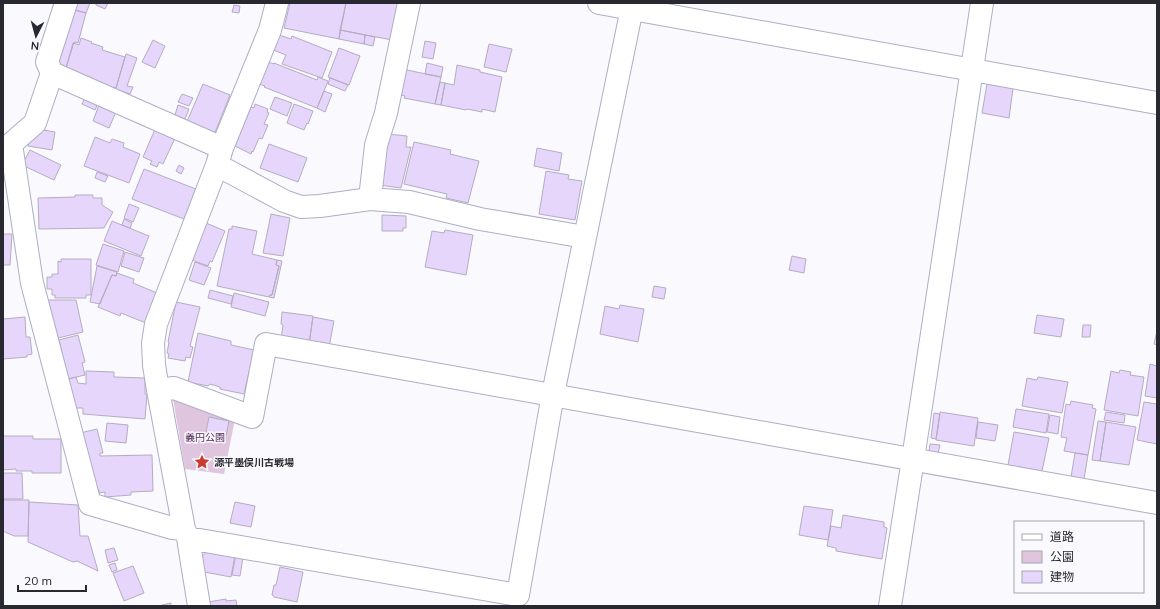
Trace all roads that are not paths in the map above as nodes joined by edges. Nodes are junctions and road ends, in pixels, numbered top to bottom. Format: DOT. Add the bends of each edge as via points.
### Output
graph roads {
  1 [pos="66,3"];
  2 [pos="277,3"];
  3 [pos="409,3"];
  4 [pos="599,3"];
  5 [pos="982,3"];
  6 [pos="632,6"];
  7 [pos="973,70"];
  8 [pos="52,73"];
  9 [pos="1157,103"];
  10 [pos="219,156"];
  11 [pos="370,199"];
  12 [pos="585,237"];
  13 [pos="158,390"];
  14 [pos="553,394"];
  15 [pos="913,459"];
  16 [pos="1157,503"];
  17 [pos="186,534"];
  18 [pos="198,606"];
  19 [pos="890,606"];
  1 -- 8 [label="street" via="47,62"];
  2 -- 10 [label="street" via="270,30"];
  3 -- 11 [label="street" via="386,113 376,145"];
  4 -- 6 [label="street"];
  5 -- 7 [label="street"];
  6 -- 7 [label="street"];
  6 -- 12 [label="street"];
  7 -- 9 [label="street"];
  7 -- 15 [label="street"];
  8 -- 10 [label="street"];
  8 -- 17 [label="street" via="35,123 10,144 32,283 90,504"];
  10 -- 11 [label="street" via="284,201 301,207"];
  10 -- 13 [label="street" via="156,324 153,343"];
  11 -- 12 [label="street" via="409,202 480,219"];
  12 -- 14 [label="street"];
  13 -- 14 [label="street" via="174,388 252,417 266,344"];
  13 -- 17 [label="street"];
  14 -- 15 [label="street"];
  14 -- 17 [label="street" via="518,595"];
  15 -- 16 [label="street"];
  15 -- 19 [label="street"];
  17 -- 18 [label="street"];
}
